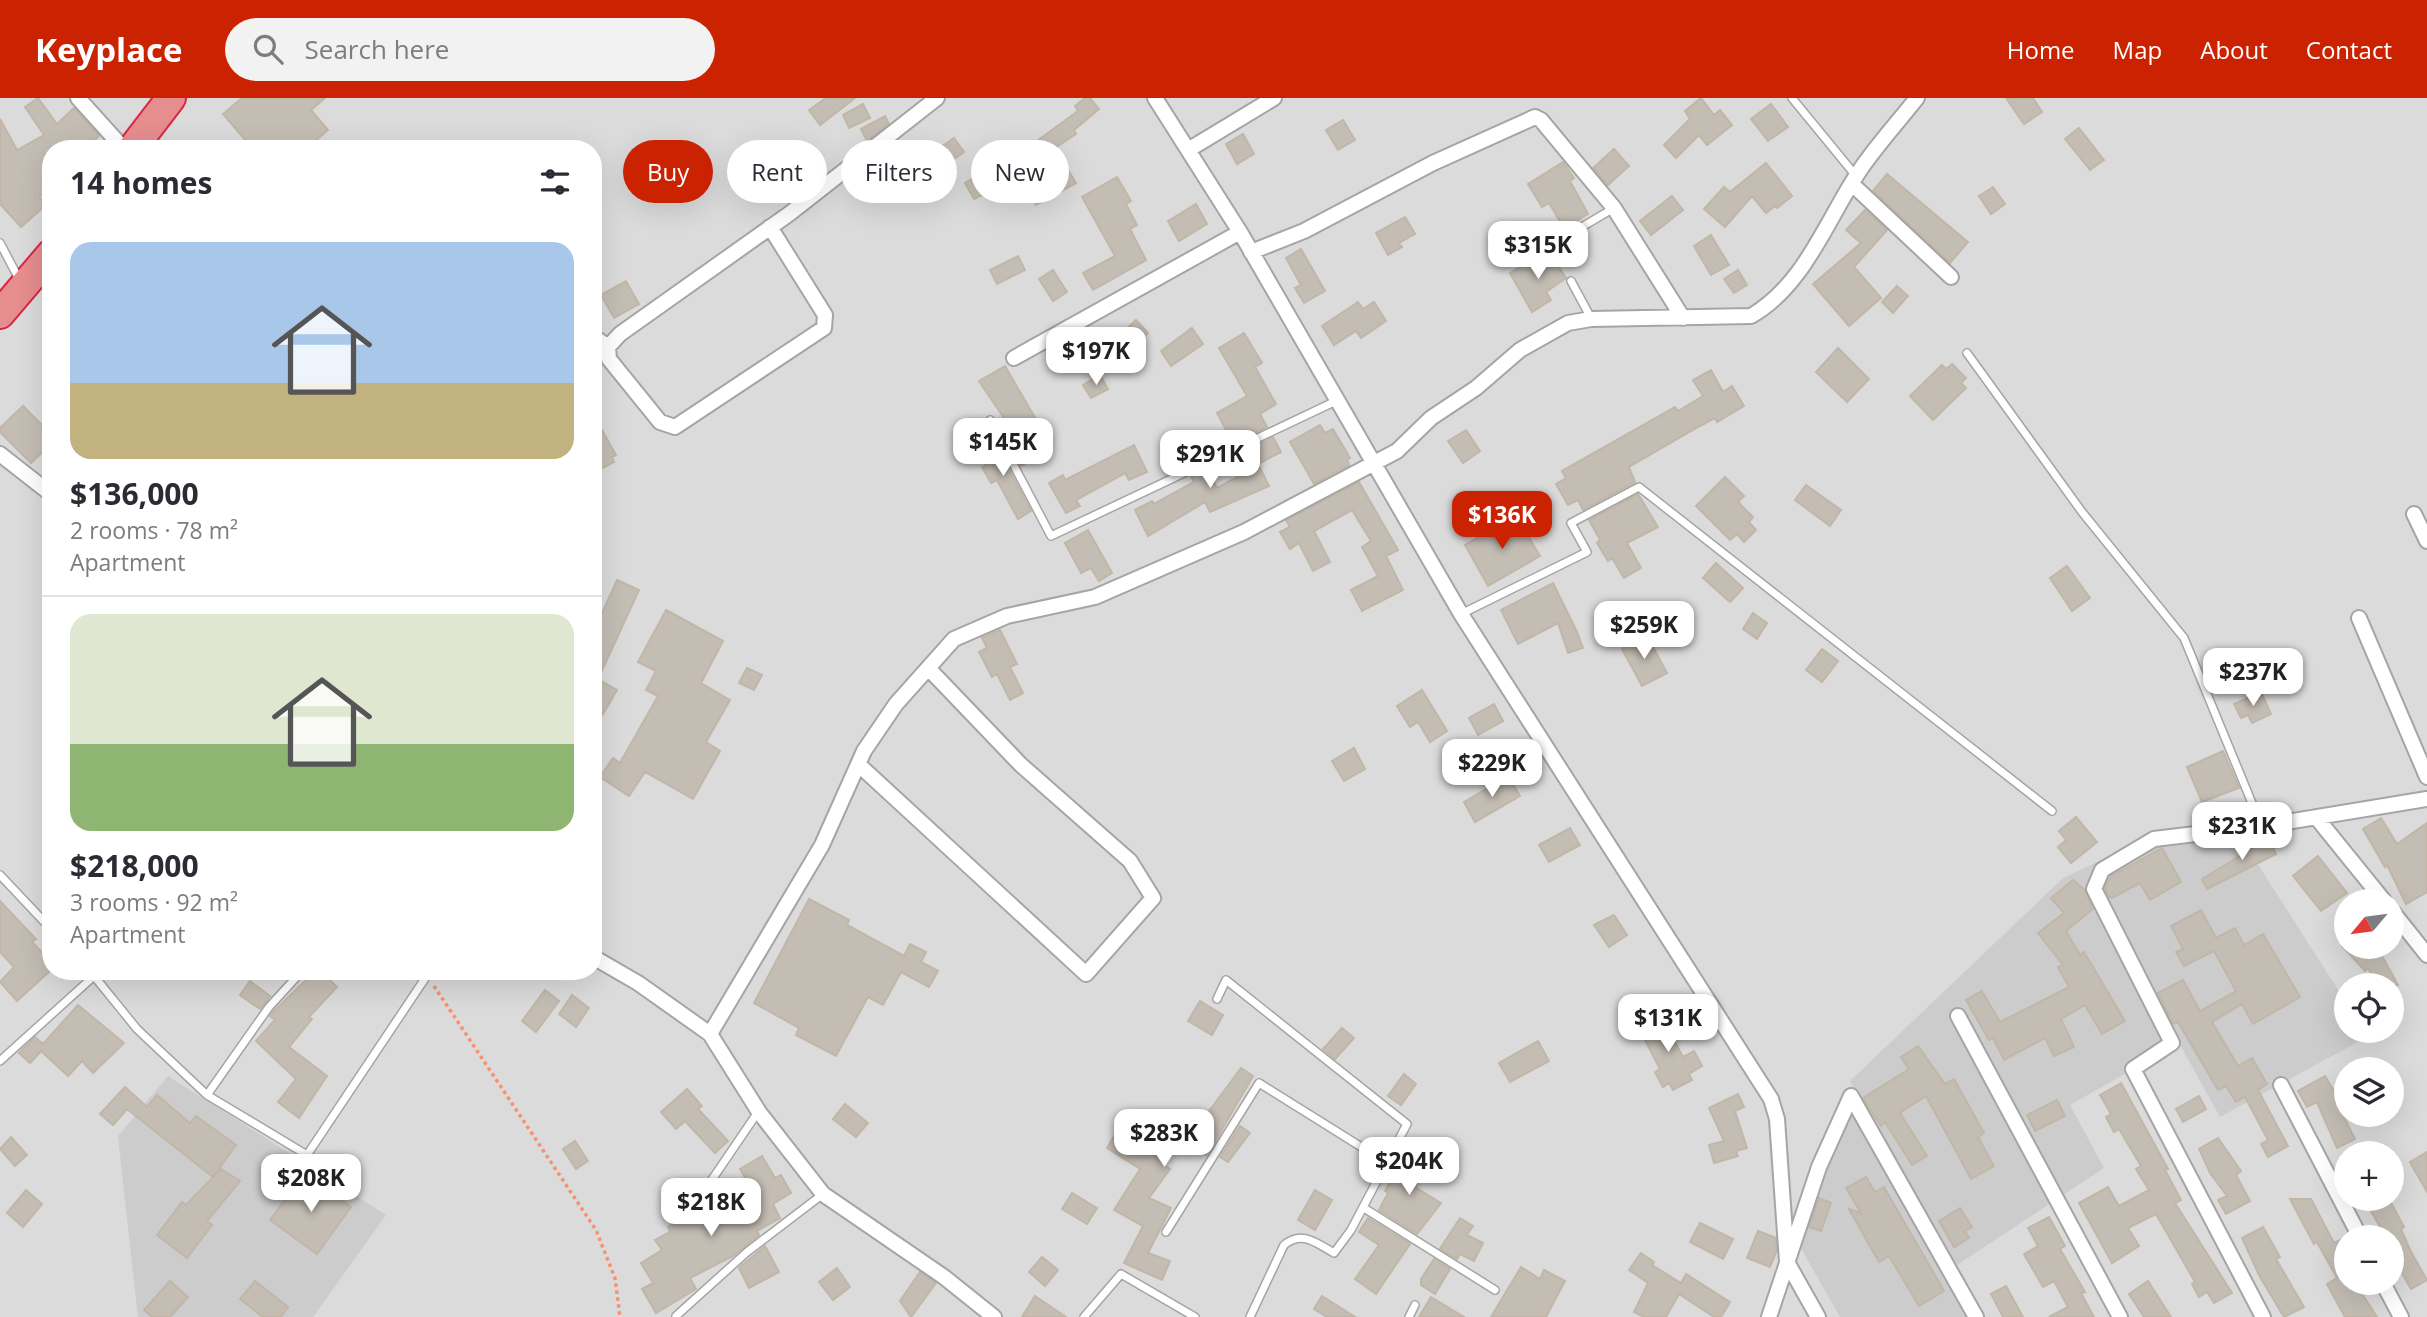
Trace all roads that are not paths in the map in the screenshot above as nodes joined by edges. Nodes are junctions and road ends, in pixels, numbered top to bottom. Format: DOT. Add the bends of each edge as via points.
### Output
graph roads {
  1 [pos="78,98"];
  2 [pos="171,98"];
  3 [pos="937,98"];
  4 [pos="1155,98"];
  5 [pos="1274,98"];
  6 [pos="1792,98"];
  7 [pos="1917,98"];
  8 [pos="116,140"];
  9 [pos="139,140"];
  10 [pos="1188,150"];
  11 [pos="1854,180"];
  12 [pos="1614,208"];
  13 [pos="770,227"];
  14 [pos="1240,232"];
  15 [pos="0,243"];
  16 [pos="1553,244"];
  17 [pos="1251,252"];
  18 [pos="42,265"];
  19 [pos="1951,277"];
  20 [pos="1571,281"];
  21 [pos="24,288"];
  22 [pos="0,314"];
  23 [pos="1684,318"];
  24 [pos="1591,319"];
  25 [pos="602,342"];
  26 [pos="608,347"];
  27 [pos="1967,353"];
  28 [pos="1014,358"];
  29 [pos="1336,401"];
  30 [pos="990,420"];
  31 [pos="0,454"];
  32 [pos="1373,462"];
  33 [pos="42,487"];
  34 [pos="2414,514"];
  35 [pos="2427,541"];
  36 [pos="1461,614"];
  37 [pos="2359,618"];
  38 [pos="929,668"];
  39 [pos="858,764"];
  40 [pos="2427,777"];
  41 [pos="2427,799"];
  42 [pos="2052,811"];
  43 [pos="2316,817"];
  44 [pos="2262,826"];
  45 [pos="0,875"];
  46 [pos="2374,889"];
  47 [pos="42,919"];
  48 [pos="2404,926"];
  49 [pos="2427,955"];
  50 [pos="602,962"];
  51 [pos="86,980"];
  52 [pos="97,980"];
  53 [pos="294,980"];
  54 [pos="423,980"];
  55 [pos="1217,999"];
  56 [pos="1958,1016"];
  57 [pos="710,1034"];
  58 [pos="0,1061"];
  59 [pos="2281,1085"];
  60 [pos="207,1095"];
  61 [pos="758,1112"];
  62 [pos="1387,1163"];
  63 [pos="709,1184"];
  64 [pos="822,1194"];
  65 [pos="1364,1208"];
  66 [pos="2354,1225"];
  67 [pos="1166,1232"];
  68 [pos="1787,1262"];
  69 [pos="1495,1290"];
  70 [pos="2389,1295"];
  71 [pos="1415,1305"];
  72 [pos="676,1316"];
  73 [pos="994,1317"];
  74 [pos="1084,1317"];
  75 [pos="1195,1317"];
  76 [pos="1250,1317"];
  77 [pos="1409,1317"];
  78 [pos="1769,1317"];
  79 [pos="1818,1317"];
  80 [pos="1976,1317"];
  81 [pos="2120,1317"];
  82 [pos="2263,1317"];
  83 [pos="2401,1317"];
  1 -- 8 [label="street"];
  2 -- 9 [label="highway"];
  3 -- 13 [label="street"];
  4 -- 10 [label="street"];
  5 -- 10 [label="street"];
  6 -- 11 [label="lane"];
  7 -- 11 [label="street"];
  10 -- 14 [label="street"];
  11 -- 19 [label="street"];
  11 -- 23 [label="street" via="1803,265 1765,308 1751,316"];
  12 -- 16 [label="lane"];
  12 -- 17 [label="street" via="1541,120 1529,118 1304,231"];
  12 -- 23 [label="street"];
  13 -- 26 [label="street"];
  13 -- 26 [label="street" via="825,315 824,328 675,427 660,422 609,359"];
  14 -- 17 [label="street"];
  14 -- 28 [label="street"];
  15 -- 21 [label="lane"];
  17 -- 29 [label="street"];
  18 -- 21 [label="highway"];
  20 -- 24 [label="lane"];
  21 -- 22 [label="highway"];
  23 -- 24 [label="street"];
  24 -- 32 [label="street" via="1568,323 1531,344 1431,418 1397,451"];
  25 -- 26 [label="street"];
  27 -- 44 [label="lane" via="2082,512 2184,638"];
  29 -- 30 [label="lane" via="1051,536"];
  29 -- 32 [label="street"];
  31 -- 33 [label="street"];
  32 -- 36 [label="street"];
  32 -- 38 [label="street" via="1244,532 1095,597 1007,616 954,639"];
  34 -- 35 [label="street"];
  36 -- 42 [label="lane" via="1587,552 1572,523 1639,487"];
  36 -- 68 [label="street" via="1771,1099 1777,1119"];
  37 -- 40 [label="street"];
  38 -- 39 [label="street" via="896,704"];
  38 -- 39 [label="street" via="1021,765 1130,861 1153,898 1086,974"];
  39 -- 57 [label="street" via="822,845"];
  41 -- 43 [label="street"];
  43 -- 44 [label="street"];
  43 -- 46 [label="street"];
  44 -- 82 [label="street" via="2154,839 2102,870 2094,889 2172,1043 2133,1069"];
  45 -- 47 [label="lane"];
  48 -- 49 [label="street"];
  50 -- 57 [label="street"];
  51 -- 58 [label="lane"];
  52 -- 60 [label="lane" via="136,1029"];
  53 -- 60 [label="lane"];
  54 -- 60 [label="lane" via="307,1154"];
  55 -- 62 [label="lane" via="1226,980 1407,1124"];
  56 -- 81 [label="street"];
  57 -- 61 [label="street"];
  59 -- 66 [label="street"];
  61 -- 63 [label="lane"];
  61 -- 64 [label="street"];
  62 -- 65 [label="lane"];
  62 -- 67 [label="lane" via="1259,1083"];
  64 -- 72 [label="lane" via="747,1252"];
  64 -- 73 [label="street"];
  65 -- 69 [label="lane"];
  65 -- 76 [label="lane" via="1334,1253 1301,1236 1284,1245"];
  68 -- 78 [label="street"];
  68 -- 79 [label="street"];
  68 -- 80 [label="street" via="1819,1167 1851,1097"];
  70 -- 83 [label="street"];
  71 -- 77 [label="lane"];
  74 -- 75 [label="lane" via="1121,1274"];
}
